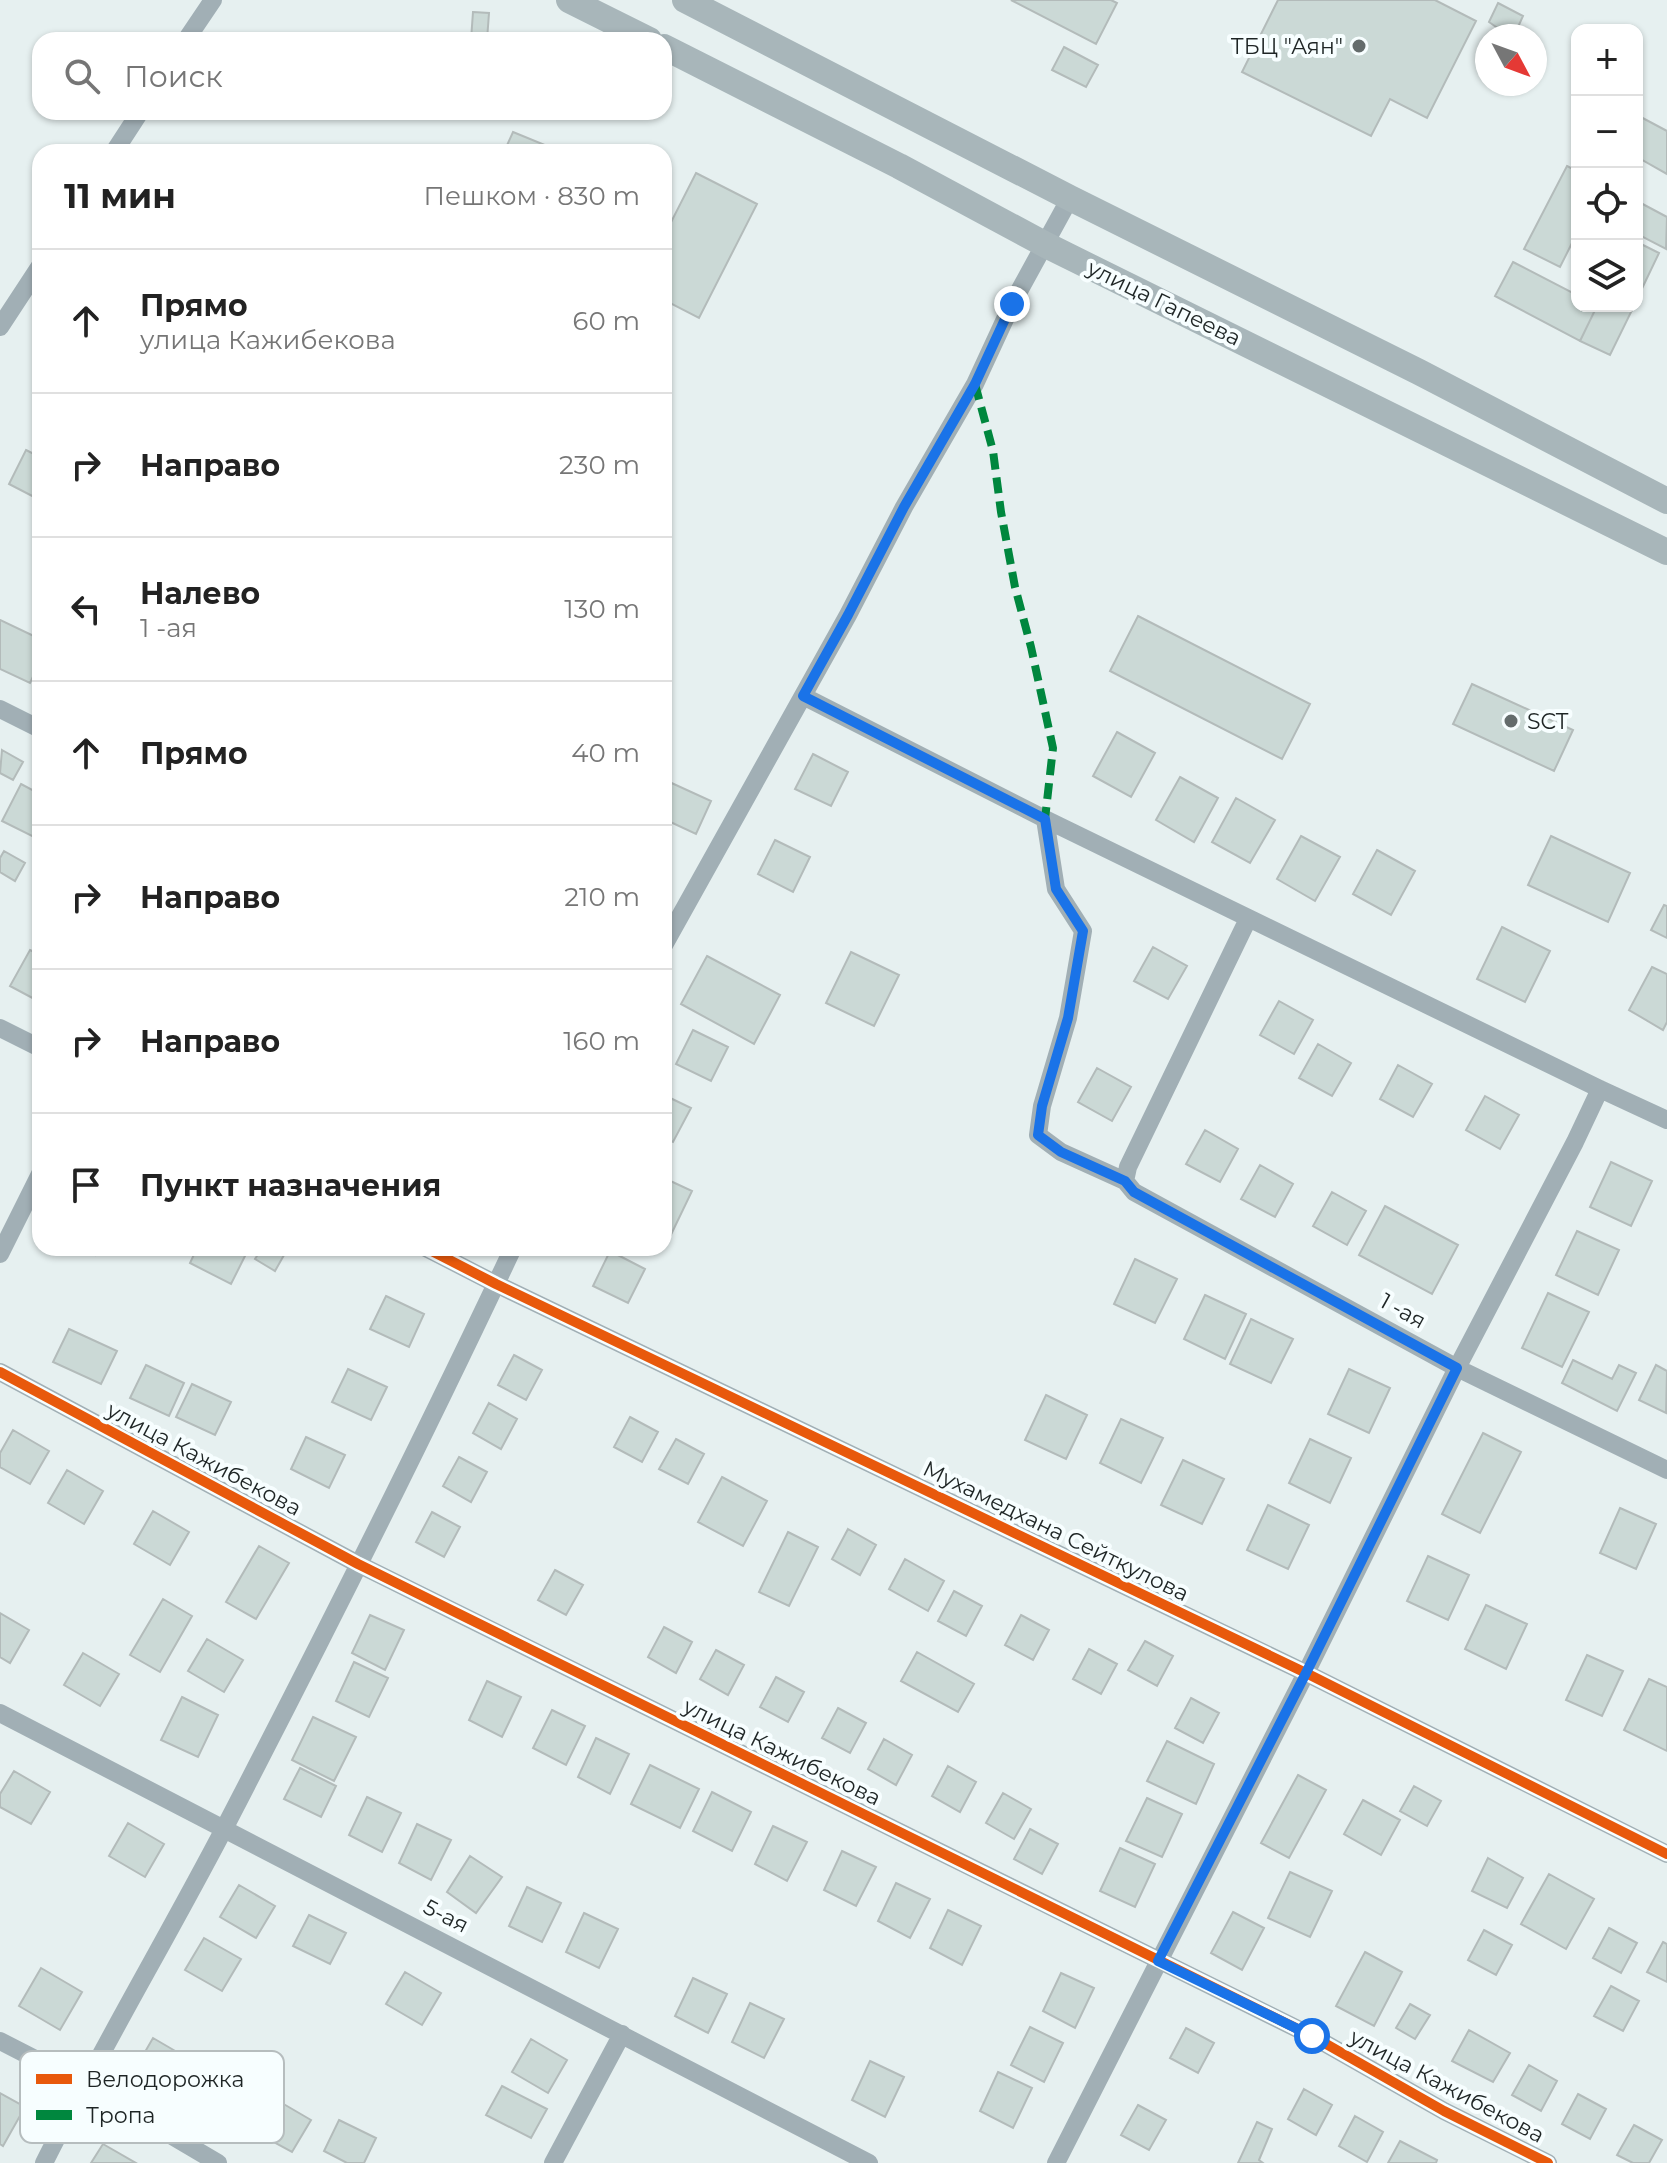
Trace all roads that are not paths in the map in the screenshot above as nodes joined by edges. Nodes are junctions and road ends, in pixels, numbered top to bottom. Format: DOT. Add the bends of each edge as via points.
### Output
graph roads {
  1 [pos="213,0"];
  2 [pos="569,0"];
  3 [pos="685,0"];
  4 [pos="191,32"];
  5 [pos="633,32"];
  6 [pos="672,51"];
  7 [pos="135,120"];
  8 [pos="119,144"];
  9 [pos="1070,198"];
  10 [pos="1046,245"];
  11 [pos="32,278"];
  12 [pos="0,327"];
  13 [pos="1667,501"];
  14 [pos="1667,552"];
  15 [pos="803,696"];
  16 [pos="0,709"];
  17 [pos="32,725"];
  18 [pos="1045,819"];
  19 [pos="1248,919"];
  20 [pos="672,931"];
  21 [pos="0,1028"];
  22 [pos="32,1044"];
  23 [pos="1600,1089"];
  24 [pos="1667,1120"];
  25 [pos="1125,1181"];
  26 [pos="32,1190"];
  27 [pos="0,1254"];
  28 [pos="442,1256"];
  29 [pos="509,1256"];
  30 [pos="496,1284"];
  31 [pos="1457,1368"];
  32 [pos="0,1372"];
  33 [pos="1667,1470"];
  34 [pos="358,1564"];
  35 [pos="1306,1673"];
  36 [pos="0,1713"];
  37 [pos="224,1828"];
  38 [pos="1667,1854"];
  39 [pos="1158,1961"];
  40 [pos="622,2034"];
  41 [pos="0,2041"];
  42 [pos="20,2051"];
  43 [pos="102,2051"];
  44 [pos="54,2143"];
  45 [pos="184,2143"];
  46 [pos="44,2163"];
  47 [pos="218,2163"];
  48 [pos="553,2163"];
  49 [pos="869,2163"];
  50 [pos="1056,2163"];
  51 [pos="1548,2163"];
  1 -- 4 [label="street"];
  2 -- 5 [label="highway"];
  3 -- 9 [label="highway"];
  6 -- 10 [label="highway, улица Гапеева"];
  7 -- 8 [label="street"];
  9 -- 10 [label="street"];
  9 -- 13 [label="highway"];
  10 -- 14 [label="highway, улица Гапеева"];
  10 -- 15 [label="street"];
  11 -- 12 [label="street"];
  15 -- 18 [label="street"];
  15 -- 20 [label="street"];
  16 -- 17 [label="street"];
  18 -- 19 [label="street"];
  18 -- 25 [label="street, 1 -ая" via="1056,889 1083,931 1068,1018 1038,1135 1061,1152"];
  19 -- 23 [label="street"];
  19 -- 25 [label="street"];
  21 -- 22 [label="street"];
  23 -- 24 [label="street"];
  23 -- 31 [label="street"];
  25 -- 31 [label="street, 1 -ая" via="1134,1192"];
  26 -- 27 [label="street"];
  28 -- 30 [label="street, Мухамедхана Сейткулова"];
  29 -- 30 [label="street"];
  30 -- 34 [label="street"];
  30 -- 35 [label="street, Мухамедхана Сейткулова"];
  31 -- 33 [label="street, 1 -ая"];
  31 -- 35 [label="street"];
  32 -- 34 [label="street, улица Кажибекова"];
  34 -- 37 [label="street"];
  34 -- 39 [label="street, улица Кажибекова"];
  35 -- 38 [label="street, Мухамедхана Сейткулова"];
  35 -- 39 [label="street"];
  36 -- 37 [label="street, 5-ая"];
  37 -- 40 [label="street, 5-ая"];
  37 -- 43 [label="street"];
  39 -- 50 [label="street"];
  39 -- 51 [label="street, улица Кажибекова" via="1312,2036"];
  40 -- 48 [label="street"];
  40 -- 49 [label="street, 5-ая"];
  41 -- 42 [label="street"];
  44 -- 46 [label="street"];
  45 -- 47 [label="street"];
}
